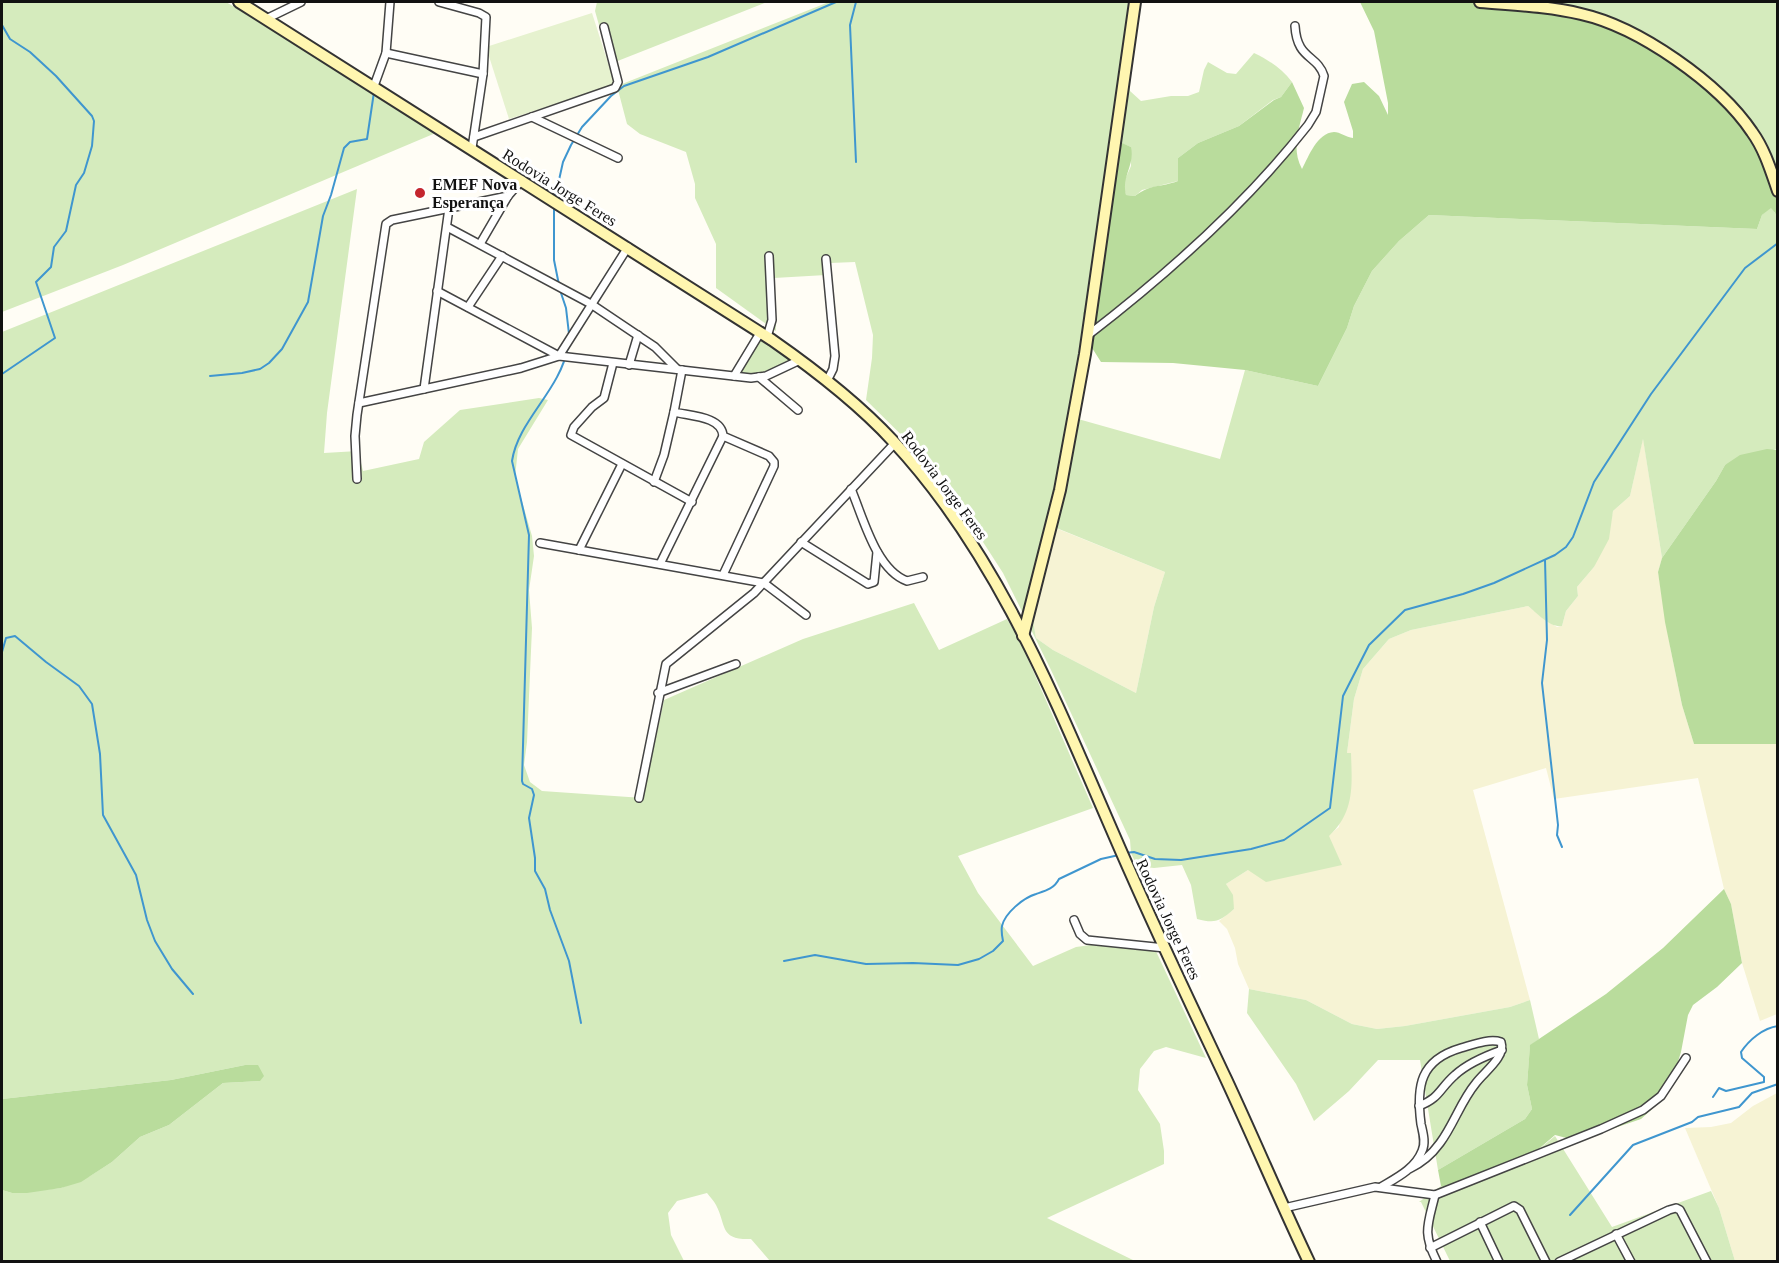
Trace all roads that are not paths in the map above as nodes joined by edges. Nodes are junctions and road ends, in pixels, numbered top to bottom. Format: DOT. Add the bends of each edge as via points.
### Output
graph roads {
  1 [pos="239,2"];
  2 [pos="301,2"];
  3 [pos="390,2"];
  4 [pos="439,2"];
  5 [pos="1135,2"];
  6 [pos="1480,2"];
  7 [pos="266,20"];
  8 [pos="1295,26"];
  9 [pos="604,27"];
  10 [pos="386,53"];
  11 [pos="483,74"];
  12 [pos="374,86"];
  13 [pos="532,117"];
  14 [pos="473,143"];
  15 [pos="618,158"];
  16 [pos="522,180"];
  17 [pos="1778,191"];
  18 [pos="508,196"];
  19 [pos="449,208"];
  20 [pos="447,227"];
  21 [pos="480,244"];
  22 [pos="628,247"];
  23 [pos="502,256"];
  24 [pos="769,256"];
  25 [pos="826,259"];
  26 [pos="437,291"];
  27 [pos="591,304"];
  28 [pos="468,307"];
  29 [pos="638,335"];
  30 [pos="764,335"];
  31 [pos="1087,336"];
  32 [pos="559,356"];
  33 [pos="800,360"];
  34 [pos="613,363"];
  35 [pos="629,365"];
  36 [pos="680,369"];
  37 [pos="734,376"];
  38 [pos="759,377"];
  39 [pos="826,381"];
  40 [pos="424,388"];
  41 [pos="359,403"];
  42 [pos="798,410"];
  43 [pos="674,412"];
  44 [pos="723,436"];
  45 [pos="895,443"];
  46 [pos="622,464"];
  47 [pos="357,479"];
  48 [pos="654,482"];
  49 [pos="850,489"];
  50 [pos="692,502"];
  51 [pos="801,542"];
  52 [pos="540,543"];
  53 [pos="579,550"];
  54 [pos="877,552"];
  55 [pos="660,564"];
  56 [pos="723,575"];
  57 [pos="923,577"];
  58 [pos="764,583"];
  59 [pos="806,615"];
  60 [pos="1023,636"];
  61 [pos="736,664"];
  62 [pos="658,693"];
  63 [pos="639,798"];
  64 [pos="1074,920"];
  65 [pos="1165,948"];
  66 [pos="1502,1050"];
  67 [pos="1686,1058"];
  68 [pos="1419,1106"];
  69 [pos="1409,1169"];
  70 [pos="1381,1187"];
  71 [pos="1435,1195"];
  72 [pos="1284,1208"];
  73 [pos="1480,1222"];
  74 [pos="1616,1234"];
  75 [pos="1430,1248"];
  76 [pos="1309,1262"];
  77 [pos="1437,1262"];
  78 [pos="1499,1262"];
  79 [pos="1546,1262"];
  80 [pos="1559,1262"];
  81 [pos="1630,1262"];
  82 [pos="1707,1262"];
  1 -- 7 [label="main road, Rodovia Jorge Feres"];
  2 -- 7 [label="street"];
  3 -- 10 [label="street"];
  4 -- 11 [label="street" via="486,17"];
  5 -- 31 [label="main road"];
  6 -- 17 [label="main road" via="1583,14 1611,24 1677,60 1715,92 1752,132"];
  7 -- 12 [label="main road, Rodovia Jorge Feres"];
  8 -- 31 [label="street" via="1299,48 1324,76 1316,112 1308,125 1244,197 1136,297"];
  9 -- 13 [label="street" via="618,82 615,88"];
  10 -- 11 [label="street"];
  10 -- 12 [label="street"];
  11 -- 14 [label="street"];
  12 -- 14 [label="main road, Rodovia Jorge Feres"];
  13 -- 14 [label="street"];
  13 -- 15 [label="street"];
  14 -- 16 [label="main road, Rodovia Jorge Feres"];
  16 -- 18 [label="street"];
  16 -- 22 [label="main road, Rodovia Jorge Feres"];
  18 -- 19 [label="street"];
  18 -- 21 [label="street"];
  19 -- 20 [label="street"];
  19 -- 41 [label="street" via="392,220 385,226"];
  20 -- 21 [label="street"];
  20 -- 26 [label="street"];
  21 -- 23 [label="street"];
  22 -- 27 [label="street"];
  22 -- 30 [label="main road, Rodovia Jorge Feres"];
  23 -- 27 [label="street"];
  23 -- 28 [label="street"];
  24 -- 30 [label="street" via="772,320"];
  25 -- 39 [label="street" via="835,356"];
  26 -- 28 [label="street"];
  26 -- 40 [label="street"];
  27 -- 29 [label="street"];
  27 -- 32 [label="street"];
  28 -- 32 [label="street"];
  29 -- 35 [label="street"];
  29 -- 36 [label="street"];
  30 -- 33 [label="main road, Rodovia Jorge Feres"];
  30 -- 37 [label="street"];
  31 -- 60 [label="main road" via="1060,490"];
  32 -- 34 [label="street"];
  32 -- 40 [label="street"];
  33 -- 38 [label="street"];
  33 -- 39 [label="main road, Rodovia Jorge Feres"];
  34 -- 35 [label="street"];
  34 -- 46 [label="street" via="604,398 592,406 571,435"];
  35 -- 36 [label="street"];
  36 -- 37 [label="street"];
  36 -- 43 [label="street"];
  37 -- 38 [label="street"];
  38 -- 42 [label="street"];
  39 -- 45 [label="main road, Rodovia Jorge Feres"];
  40 -- 41 [label="street"];
  41 -- 47 [label="street" via="355,436"];
  43 -- 44 [label="street" via="717,423"];
  43 -- 48 [label="street"];
  44 -- 50 [label="street"];
  44 -- 56 [label="street" via="769,456 774,464"];
  45 -- 49 [label="street"];
  45 -- 60 [label="main road, Rodovia Jorge Feres" via="971,542"];
  46 -- 48 [label="street"];
  46 -- 53 [label="street"];
  48 -- 50 [label="street"];
  49 -- 51 [label="street"];
  49 -- 54 [label="street"];
  50 -- 55 [label="street"];
  51 -- 54 [label="street" via="868,584 874,582"];
  51 -- 58 [label="street"];
  52 -- 53 [label="street"];
  53 -- 55 [label="street"];
  54 -- 57 [label="street" via="896,576 907,581"];
  55 -- 56 [label="street"];
  56 -- 58 [label="street"];
  58 -- 59 [label="street"];
  58 -- 62 [label="street" via="669,660"];
  60 -- 65 [label="main road, Rodovia Jorge Feres"];
  61 -- 62 [label="street"];
  62 -- 63 [label="street"];
  64 -- 65 [label="street" via="1087,940"];
  65 -- 72 [label="main road, Rodovia Jorge Feres"];
  66 -- 68 [label="street" via="1467,1066 1436,1097"];
  66 -- 68 [label="street" via="1501,1042 1495,1040 1457,1049 1436,1059 1423,1077"];
  66 -- 69 [label="street" via="1474,1085 1440,1143 1428,1157"];
  67 -- 71 [label="street" via="1661,1096 1643,1110"];
  68 -- 69 [label="street" via="1424,1148"];
  69 -- 70 [label="street"];
  70 -- 71 [label="street"];
  70 -- 72 [label="street"];
  71 -- 75 [label="street" via="1426,1232"];
  72 -- 76 [label="main road, Rodovia Jorge Feres"];
  73 -- 75 [label="street"];
  73 -- 78 [label="street"];
  73 -- 79 [label="street" via="1516,1206"];
  74 -- 80 [label="street"];
  74 -- 81 [label="street"];
  74 -- 82 [label="street" via="1676,1208"];
  75 -- 77 [label="street"];
}
